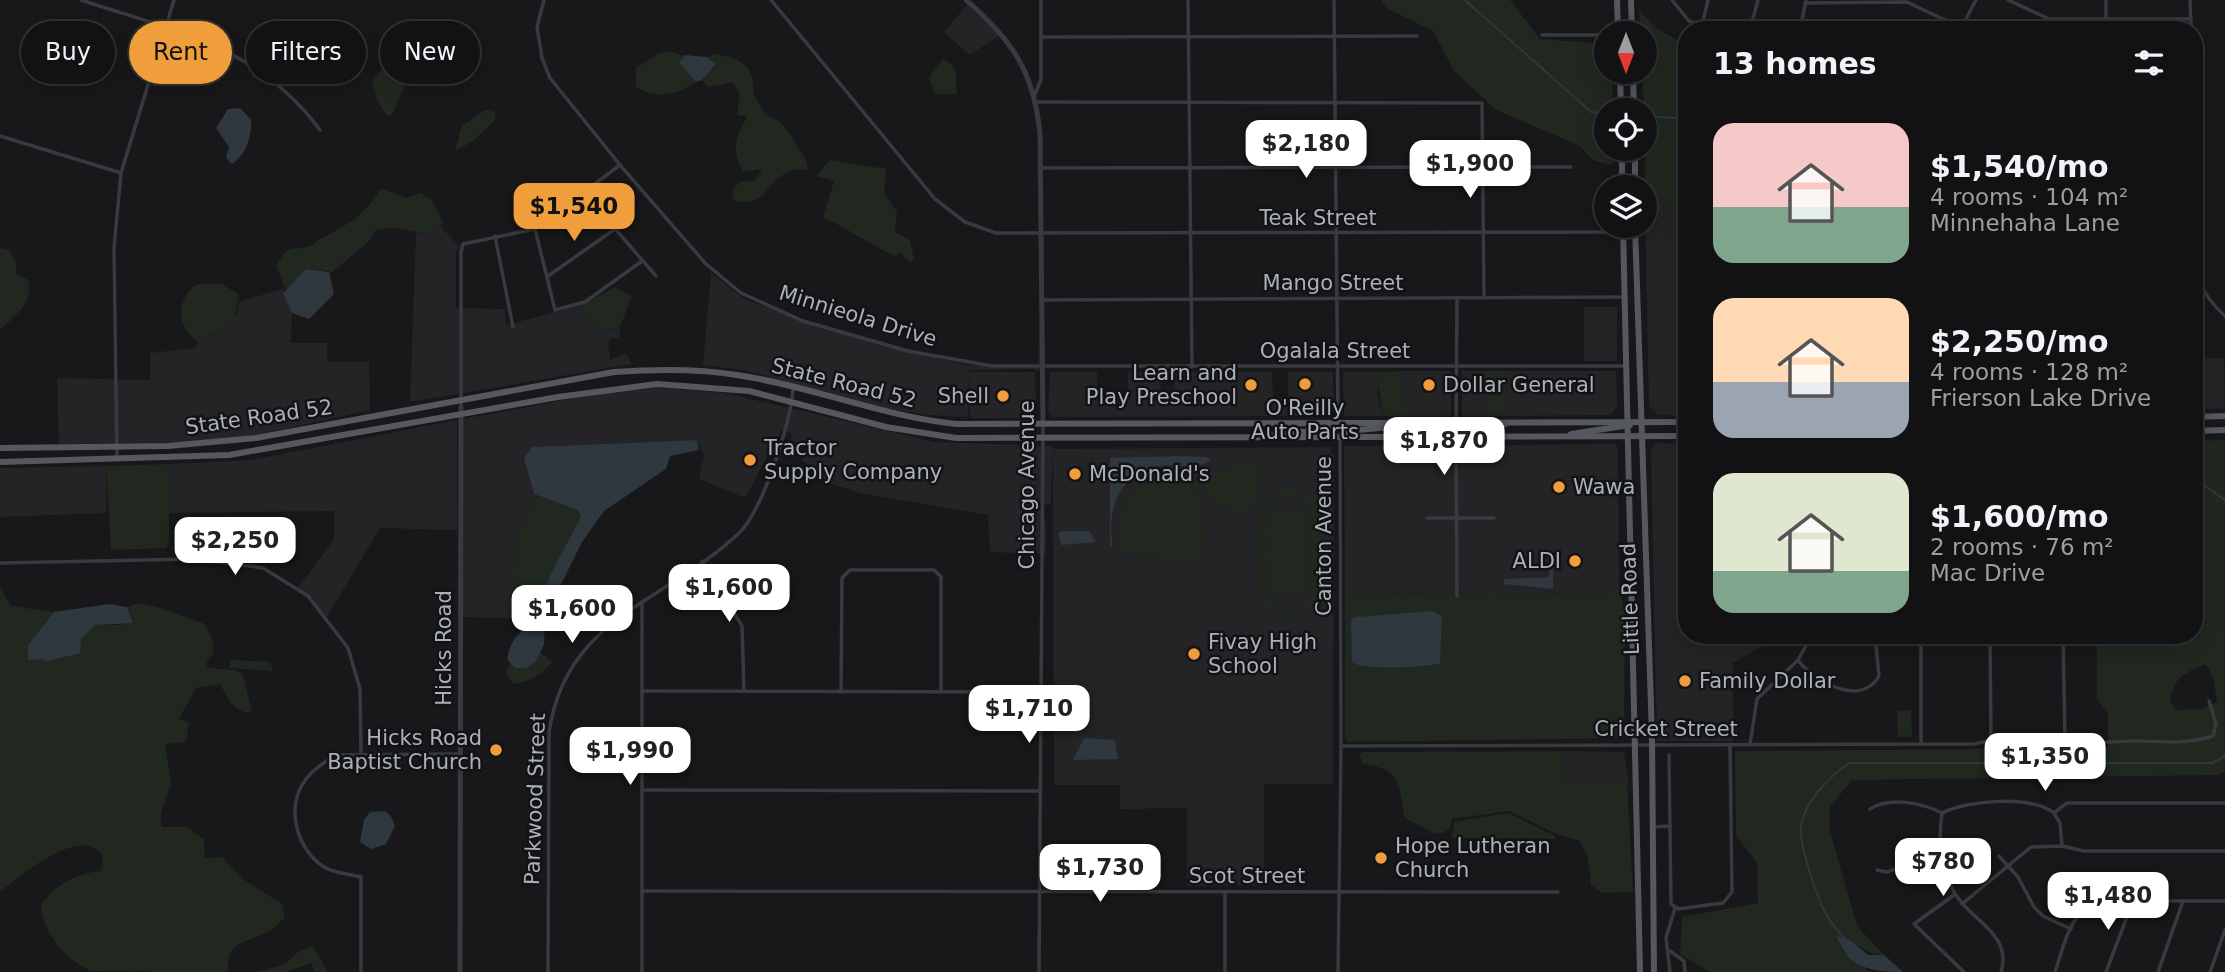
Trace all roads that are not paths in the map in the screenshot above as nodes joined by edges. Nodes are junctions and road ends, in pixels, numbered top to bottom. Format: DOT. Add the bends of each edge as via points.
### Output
graph roads {
  1 [pos="81,0"];
  2 [pos="174,0"];
  3 [pos="544,0"];
  4 [pos="771,0"];
  5 [pos="966,0"];
  6 [pos="1041,0"];
  7 [pos="1188,0"];
  8 [pos="1334,0"];
  9 [pos="1617,0"];
  10 [pos="1631,0"];
  11 [pos="1672,0"];
  12 [pos="1709,0"];
  13 [pos="1758,0"];
  14 [pos="1976,0"];
  15 [pos="2008,0"];
  16 [pos="2106,0"];
  17 [pos="2190,0"];
  18 [pos="1806,1"];
  19 [pos="2106,19"];
  20 [pos="2190,19"];
  21 [pos="145,21"];
  22 [pos="168,21"];
  23 [pos="1618,21"];
  24 [pos="1632,21"];
  25 [pos="1689,21"];
  26 [pos="1703,21"];
  27 [pos="1752,21"];
  28 [pos="1802,21"];
  29 [pos="1946,21"];
  30 [pos="1967,21"];
  31 [pos="1542,35"];
  32 [pos="1594,35"];
  33 [pos="1335,36"];
  34 [pos="1417,36"];
  35 [pos="1041,37"];
  36 [pos="1188,37"];
  37 [pos="232,55"];
  38 [pos="149,84"];
  39 [pos="1035,99"];
  40 [pos="1189,102"];
  41 [pos="1335,102"];
  42 [pos="320,131"];
  43 [pos="0,136"];
  44 [pos="620,165"];
  45 [pos="1336,167"];
  46 [pos="1482,167"];
  47 [pos="1571,167"];
  48 [pos="1041,168"];
  49 [pos="1190,168"];
  50 [pos="121,173"];
  51 [pos="585,194"];
  52 [pos="535,229"];
  53 [pos="615,229"];
  54 [pos="1594,230"];
  55 [pos="1336,233"];
  56 [pos="1483,233"];
  57 [pos="1190,234"];
  58 [pos="1042,235"];
  59 [pos="495,236"];
  60 [pos="1623,238"];
  61 [pos="1635,238"];
  62 [pos="642,261"];
  63 [pos="548,276"];
  64 [pos="656,276"];
  65 [pos="2203,292"];
  66 [pos="1625,297"];
  67 [pos="1457,298"];
  68 [pos="1484,298"];
  69 [pos="1191,299"];
  70 [pos="1337,299"];
  71 [pos="1042,300"];
  72 [pos="2225,316"];
  73 [pos="513,327"];
  74 [pos="1338,366"];
  75 [pos="1456,366"];
  76 [pos="1627,366"];
  77 [pos="1043,367"];
  78 [pos="1192,367"];
  79 [pos="621,371"];
  80 [pos="621,387"];
  81 [pos="793,388"];
  82 [pos="793,402"];
  83 [pos="461,404"];
  84 [pos="459,415"];
  85 [pos="2225,416"];
  86 [pos="2203,417"];
  87 [pos="1511,422"];
  88 [pos="1641,422"];
  89 [pos="1678,422"];
  90 [pos="1338,423"];
  91 [pos="1413,423"];
  92 [pos="1442,423"];
  93 [pos="1456,423"];
  94 [pos="1043,424"];
  95 [pos="1626,424"];
  96 [pos="2225,430"];
  97 [pos="2203,431"];
  98 [pos="1626,435"];
  99 [pos="1642,435"];
  100 [pos="1564,436"];
  101 [pos="1678,436"];
  102 [pos="1269,437"];
  103 [pos="1340,437"];
  104 [pos="1398,437"];
  105 [pos="1456,437"];
  106 [pos="1044,439"];
  107 [pos="117,446"];
  108 [pos="2,450"];
  109 [pos="117,460"];
  110 [pos="0,462"];
  111 [pos="1398,463"];
  112 [pos="1427,518"];
  113 [pos="1456,518"];
  114 [pos="1494,518"];
  115 [pos="702,561"];
  116 [pos="0,563"];
  117 [pos="1457,596"];
  118 [pos="642,602"];
  119 [pos="1807,644"];
  120 [pos="1876,644"];
  121 [pos="1921,644"];
  122 [pos="1990,644"];
  123 [pos="2063,644"];
  124 [pos="1798,660"];
  125 [pos="642,691"];
  126 [pos="744,691"];
  127 [pos="841,692"];
  128 [pos="942,692"];
  129 [pos="1042,692"];
  130 [pos="2209,701"];
  131 [pos="1921,743"];
  132 [pos="1635,744"];
  133 [pos="1651,744"];
  134 [pos="1730,744"];
  135 [pos="1750,744"];
  136 [pos="1341,746"];
  137 [pos="460,754"];
  138 [pos="360,755"];
  139 [pos="1670,755"];
  140 [pos="642,790"];
  141 [pos="1041,791"];
  142 [pos="2225,803"];
  143 [pos="1871,809"];
  144 [pos="1941,813"];
  145 [pos="2054,813"];
  146 [pos="1653,827"];
  147 [pos="1670,827"];
  148 [pos="2062,846"];
  149 [pos="2225,851"];
  150 [pos="1940,853"];
  151 [pos="1999,856"];
  152 [pos="2007,865"];
  153 [pos="1877,870"];
  154 [pos="642,891"];
  155 [pos="1040,891"];
  156 [pos="1226,892"];
  157 [pos="1337,892"];
  158 [pos="1558,892"];
  159 [pos="1955,894"];
  160 [pos="2133,901"];
  161 [pos="2183,901"];
  162 [pos="2225,901"];
  163 [pos="1962,904"];
  164 [pos="1675,908"];
  165 [pos="2071,929"];
  166 [pos="2225,930"];
  167 [pos="1668,949"];
  168 [pos="361,972"];
  169 [pos="460,972"];
  170 [pos="548,972"];
  171 [pos="642,972"];
  172 [pos="1039,972"];
  173 [pos="1225,972"];
  174 [pos="1338,972"];
  175 [pos="1640,972"];
  176 [pos="1654,972"];
  177 [pos="1670,972"];
  178 [pos="1685,972"];
  179 [pos="1964,972"];
  180 [pos="2001,972"];
  181 [pos="2055,972"];
  182 [pos="2106,972"];
  183 [pos="2158,972"];
  184 [pos="2210,972"];
  1 -- 21 [label="street"];
  2 -- 22 [label="street"];
  3 -- 44 [label="street, Minnieola Drive" via="537,27 550,78"];
  4 -- 58 [label="street, Teak Street" via="935,199 965,222 996,233"];
  5 -- 39 [label="street" via="1000,29 1019,58"];
  6 -- 35 [label="street, Chicago Avenue"];
  7 -- 36 [label="street"];
  8 -- 33 [label="street"];
  9 -- 23 [label="main road"];
  10 -- 24 [label="main road"];
  11 -- 25 [label="street"];
  12 -- 26 [label="street"];
  13 -- 27 [label="street"];
  14 -- 30 [label="street"];
  15 -- 19 [label="street" via="2049,19"];
  16 -- 19 [label="street"];
  17 -- 20 [label="street"];
  18 -- 28 [label="street"];
  18 -- 29 [label="street" via="1907,2"];
  19 -- 20 [label="street"];
  31 -- 32 [label="street"];
  33 -- 34 [label="street"];
  33 -- 36 [label="street"];
  33 -- 41 [label="street"];
  35 -- 36 [label="street"];
  35 -- 39 [label="street, Chicago Avenue" via="1041,80"];
  36 -- 40 [label="street"];
  37 -- 42 [label="street" via="262,72"];
  38 -- 50 [label="street"];
  39 -- 40 [label="street"];
  39 -- 48 [label="street, Chicago Avenue"];
  40 -- 41 [label="street"];
  40 -- 49 [label="street"];
  41 -- 45 [label="street"];
  41 -- 46 [label="street" via="1482,103"];
  43 -- 50 [label="street"];
  44 -- 51 [label="street"];
  44 -- 77 [label="street, Minnieola Drive" via="706,264 741,293 788,316 950,360"];
  45 -- 46 [label="street"];
  45 -- 49 [label="street"];
  45 -- 55 [label="street"];
  46 -- 47 [label="street"];
  46 -- 56 [label="street"];
  48 -- 49 [label="street"];
  48 -- 58 [label="street, Chicago Avenue"];
  49 -- 57 [label="street"];
  50 -- 107 [label="street" via="114,248"];
  51 -- 52 [label="street"];
  51 -- 53 [label="street"];
  52 -- 59 [label="street"];
  52 -- 63 [label="street"];
  53 -- 62 [label="street"];
  53 -- 63 [label="street"];
  54 -- 56 [label="street, Teak Street"];
  55 -- 56 [label="street, Teak Street"];
  55 -- 57 [label="street, Teak Street"];
  55 -- 70 [label="street"];
  56 -- 68 [label="street"];
  57 -- 58 [label="street, Teak Street"];
  57 -- 69 [label="street"];
  58 -- 71 [label="street, Chicago Avenue"];
  59 -- 73 [label="street"];
  59 -- 83 [label="street" via="463,244 461,252"];
  60 -- 66 [label="main road, Little Road"];
  61 -- 88 [label="main road, Little Road"];
  62 -- 63 [label="street" via="585,302 555,310"];
  62 -- 64 [label="street"];
  65 -- 72 [label="street"];
  66 -- 68 [label="street, Mango Street"];
  66 -- 76 [label="main road, Little Road"];
  67 -- 68 [label="street, Mango Street"];
  67 -- 70 [label="street, Mango Street"];
  67 -- 75 [label="street"];
  69 -- 70 [label="street, Mango Street"];
  69 -- 71 [label="street, Mango Street"];
  69 -- 78 [label="street"];
  70 -- 74 [label="street"];
  71 -- 77 [label="street, Chicago Avenue"];
  74 -- 75 [label="street, Ogalala Street"];
  74 -- 78 [label="street, Ogalala Street"];
  74 -- 90 [label="street"];
  75 -- 76 [label="street, Ogalala Street"];
  75 -- 93 [label="street"];
  76 -- 95 [label="main road, Little Road"];
  77 -- 78 [label="street, Ogalala Street"];
  77 -- 94 [label="street, Chicago Avenue"];
  79 -- 80 [label="main road"];
  79 -- 81 [label="main road, State Road 52" via="706,371"];
  79 -- 83 [label="main road, State Road 52"];
  80 -- 82 [label="main road, State Road 52" via="706,385"];
  80 -- 84 [label="main road, State Road 52"];
  81 -- 82 [label="street, Parkwood Street"];
  81 -- 94 [label="main road, State Road 52" via="921,421"];
  82 -- 106 [label="main road, State Road 52" via="919,435"];
  82 -- 115 [label="street, Parkwood Street" via="772,474 742,530"];
  83 -- 84 [label="street, Hicks Road"];
  83 -- 107 [label="main road, State Road 52" via="257,438"];
  84 -- 109 [label="main road, State Road 52" via="255,452"];
  84 -- 137 [label="street, Hicks Road"];
  85 -- 86 [label="main road"];
  87 -- 93 [label="main road, State Road 52"];
  87 -- 95 [label="main road, State Road 52"];
  87 -- 105 [label="main road" via="1467,429"];
  88 -- 89 [label="main road, State Road 52"];
  88 -- 95 [label="main road, State Road 52"];
  88 -- 99 [label="main road, Little Road"];
  90 -- 91 [label="main road, State Road 52"];
  90 -- 94 [label="main road, State Road 52"];
  90 -- 102 [label="main road" via="1328,430 1279,432"];
  91 -- 92 [label="main road, State Road 52"];
  91 -- 103 [label="main road" via="1347,431"];
  92 -- 93 [label="main road, State Road 52"];
  92 -- 105 [label="main road"];
  94 -- 106 [label="street, Chicago Avenue"];
  95 -- 98 [label="main road, Little Road"];
  95 -- 100 [label="main road"];
  96 -- 97 [label="main road"];
  98 -- 99 [label="main road, State Road 52"];
  98 -- 100 [label="main road, State Road 52"];
  98 -- 132 [label="main road, Little Road"];
  99 -- 101 [label="main road, State Road 52"];
  99 -- 133 [label="main road, Little Road"];
  100 -- 105 [label="main road, State Road 52"];
  102 -- 103 [label="main road, State Road 52"];
  102 -- 106 [label="main road, State Road 52"];
  103 -- 104 [label="main road, State Road 52"];
  103 -- 136 [label="street, Canton Avenue"];
  104 -- 105 [label="main road, State Road 52"];
  104 -- 111 [label="street"];
  105 -- 113 [label="street"];
  106 -- 129 [label="street, Chicago Avenue"];
  107 -- 108 [label="main road, State Road 52"];
  107 -- 109 [label="street"];
  109 -- 110 [label="main road, State Road 52"];
  112 -- 113 [label="street"];
  113 -- 114 [label="street"];
  113 -- 117 [label="street"];
  115 -- 118 [label="street, Parkwood Street"];
  115 -- 126 [label="street" via="743,626"];
  116 -- 138 [label="street" via="194,559 263,569 308,596 348,648 360,689"];
  118 -- 125 [label="street"];
  118 -- 170 [label="street, Parkwood Street" via="595,636 553,704"];
  119 -- 124 [label="street"];
  120 -- 124 [label="street" via="1879,676 1868,687 1843,691 1806,671"];
  121 -- 131 [label="street"];
  122 -- 131 [label="street, Cricket Street" via="1991,740"];
  123 -- 130 [label="street" via="2065,739 2095,744 2192,743 2213,736 2216,724"];
  124 -- 135 [label="street" via="1757,699"];
  125 -- 126 [label="street"];
  125 -- 140 [label="street"];
  126 -- 127 [label="street"];
  127 -- 128 [label="street"];
  127 -- 128 [label="street" via="842,578 850,570 934,570 942,577"];
  128 -- 129 [label="street"];
  129 -- 141 [label="street, Chicago Avenue"];
  131 -- 135 [label="street, Cricket Street"];
  132 -- 133 [label="street, Cricket Street"];
  132 -- 136 [label="street, Cricket Street"];
  132 -- 175 [label="main road, Little Road"];
  133 -- 134 [label="street, Cricket Street"];
  133 -- 146 [label="main road, Little Road"];
  134 -- 135 [label="street, Cricket Street"];
  134 -- 164 [label="street" via="1730,897 1723,903"];
  136 -- 157 [label="street, Canton Avenue"];
  137 -- 138 [label="street"];
  137 -- 169 [label="street, Hicks Road"];
  138 -- 168 [label="street" via="336,755 321,764 304,781 295,808 300,841 324,867 361,877"];
  139 -- 147 [label="street"];
  140 -- 141 [label="street"];
  140 -- 154 [label="street"];
  141 -- 155 [label="street, Chicago Avenue"];
  142 -- 145 [label="street" via="2067,803"];
  143 -- 144 [label="street" via="1878,804 1925,804"];
  144 -- 145 [label="street" via="1959,804 2035,803"];
  144 -- 150 [label="street"];
  145 -- 148 [label="street"];
  146 -- 147 [label="street"];
  146 -- 176 [label="main road, Little Road"];
  147 -- 164 [label="street" via="1670,900"];
  148 -- 149 [label="street" via="2084,851"];
  148 -- 152 [label="street" via="2031,847"];
  150 -- 153 [label="street" via="1887,872"];
  150 -- 159 [label="street"];
  151 -- 152 [label="street"];
  152 -- 163 [label="street"];
  152 -- 165 [label="street" via="2034,908"];
  154 -- 155 [label="street, Scot Street"];
  154 -- 171 [label="street"];
  155 -- 156 [label="street, Scot Street"];
  155 -- 172 [label="street, Chicago Avenue"];
  156 -- 157 [label="street, Scot Street"];
  156 -- 173 [label="street"];
  157 -- 158 [label="street, Scot Street"];
  157 -- 174 [label="street, Canton Avenue"];
  159 -- 163 [label="street"];
  159 -- 179 [label="street" via="1914,924"];
  160 -- 161 [label="street"];
  160 -- 165 [label="street" via="2088,905 2076,915"];
  160 -- 182 [label="street"];
  161 -- 162 [label="street"];
  161 -- 183 [label="street"];
  163 -- 180 [label="street" via="2001,944"];
  164 -- 167 [label="street" via="1667,932"];
  165 -- 181 [label="street"];
  166 -- 184 [label="street"];
  167 -- 177 [label="street"];
  167 -- 178 [label="street" via="1684,961"];
}
